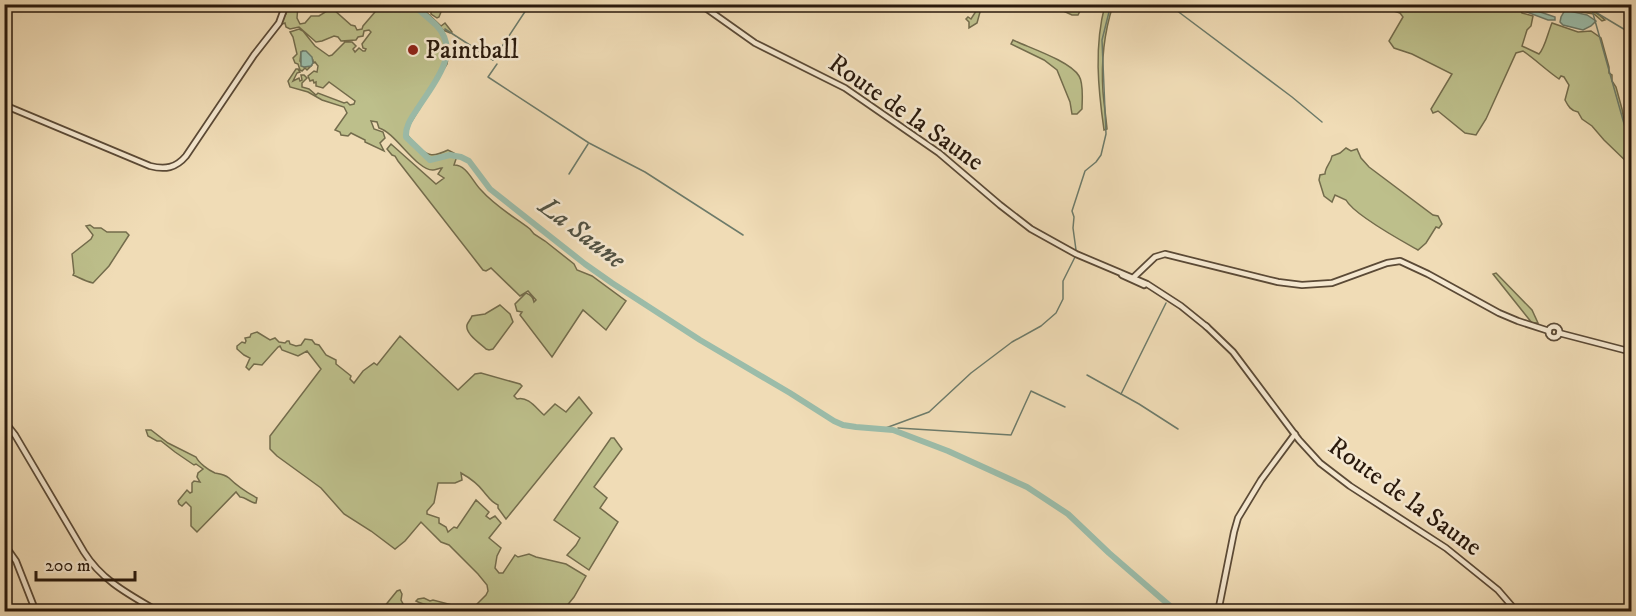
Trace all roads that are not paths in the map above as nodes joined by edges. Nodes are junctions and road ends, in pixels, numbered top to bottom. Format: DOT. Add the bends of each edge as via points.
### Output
graph roads {
  1 [pos="286,4"];
  2 [pos="700,4"];
  3 [pos="4,105"];
  4 [pos="1136,279"];
  5 [pos="1632,352"];
  6 [pos="4,421"];
  7 [pos="1295,434"];
  8 [pos="1299,440"];
  9 [pos="1285,449"];
  10 [pos="4,544"];
  11 [pos="36,612"];
  12 [pos="159,612"];
  13 [pos="1218,612"];
  14 [pos="1517,612"];
  1 -- 3 [label="street" via="279,23 186,156 170,168 150,166"];
  2 -- 4 [label="street, Route de la Saune" via="754,43 839,85 939,153 1017,220 1051,241"];
  4 -- 5 [label="street" via="1155,257 1162,255 1278,282 1311,285 1338,281 1400,261 1499,314 1549,331 1553,337 1559,333"];
  4 -- 7 [label="street, Route de la Saune" via="1175,301 1233,352"];
  6 -- 12 [label="street" via="94,567 121,590"];
  7 -- 8 [label="street, Route de la Saune"];
  7 -- 9 [label="street"];
  8 -- 9 [label="street"];
  8 -- 14 [label="street, Route de la Saune" via="1343,481 1453,553 1498,590"];
  9 -- 13 [label="street" via="1240,515"];
  10 -- 11 [label="street" via="16,561"];
}
